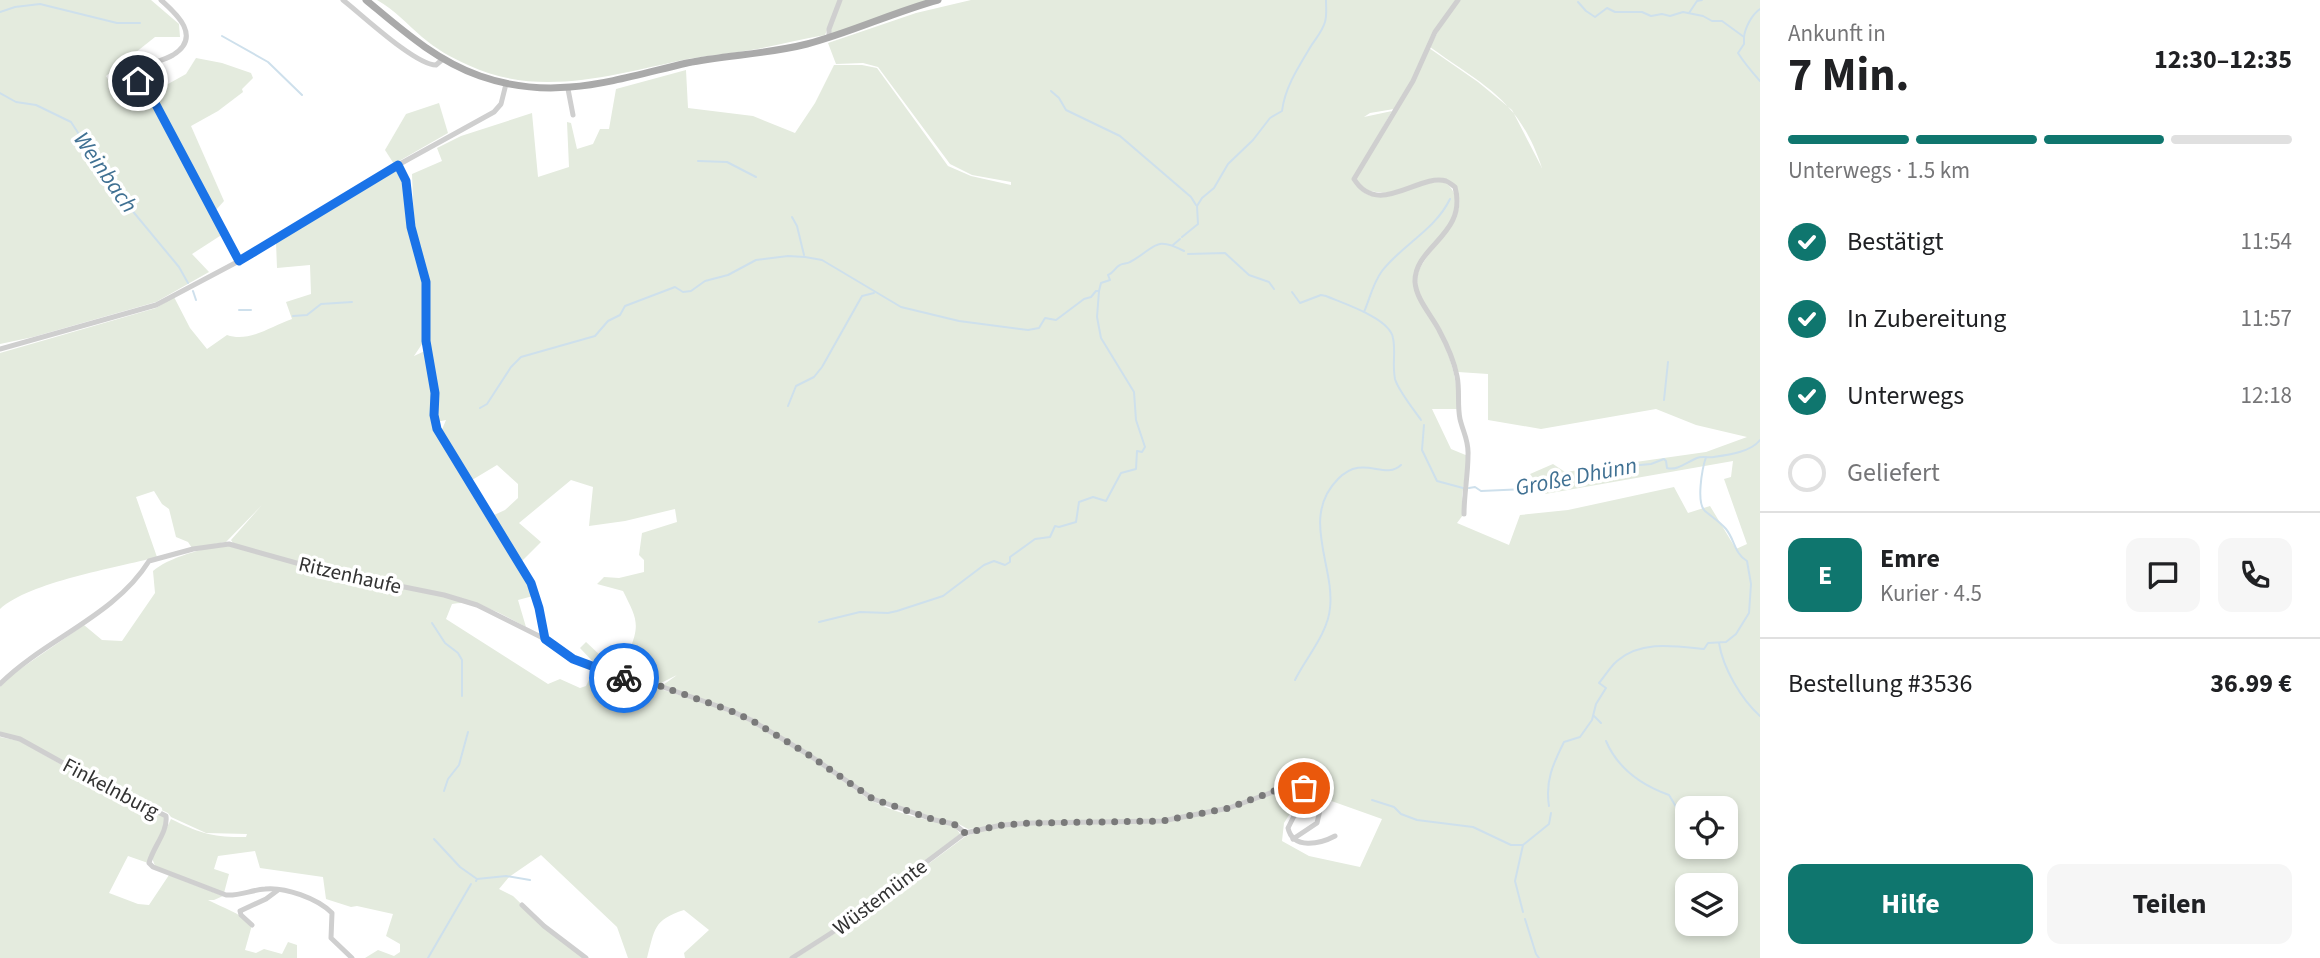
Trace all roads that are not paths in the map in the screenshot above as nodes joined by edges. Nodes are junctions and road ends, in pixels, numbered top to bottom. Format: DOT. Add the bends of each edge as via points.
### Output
graph roads {
  1 [pos="161,0"];
  2 [pos="343,0"];
  3 [pos="366,0"];
  4 [pos="840,0"];
  5 [pos="938,0"];
  6 [pos="1458,0"];
  7 [pos="829,37"];
  8 [pos="443,59"];
  9 [pos="506,84"];
  10 [pos="568,89"];
  11 [pos="573,115"];
  12 [pos="398,165"];
  13 [pos="239,261"];
  14 [pos="0,349"];
  15 [pos="1464,514"];
  16 [pos="545,639"];
  17 [pos="0,684"];
  18 [pos="0,734"];
  19 [pos="1322,797"];
  20 [pos="965,833"];
  21 [pos="1335,836"];
  22 [pos="1293,839"];
  23 [pos="279,890"];
  24 [pos="523,905"];
  25 [pos="252,925"];
  26 [pos="352,958"];
  27 [pos="586,958"];
  28 [pos="792,958"];
  1 -- 13 [label="street" via="185,26 184,41 175,54 136,71 135,76 154,101"];
  2 -- 8 [label="street" via="427,63 436,65"];
  3 -- 8 [label="main road"];
  4 -- 7 [label="street"];
  5 -- 7 [label="main road"];
  6 -- 15 [label="street" via="1435,32 1413,81 1354,179 1360,189 1374,194 1397,194 1427,182 1445,181 1455,187 1454,218 1424,258 1415,284 1457,376 1459,418 1468,443"];
  7 -- 10 [label="main road"];
  8 -- 9 [label="main road"];
  9 -- 10 [label="main road"];
  9 -- 12 [label="street" via="499,108"];
  10 -- 11 [label="street"];
  12 -- 13 [label="street"];
  12 -- 16 [label="street" via="406,181 411,227 426,282 426,341 437,429 531,583"];
  13 -- 14 [label="street" via="156,305"];
  16 -- 17 [label="street, Ritzenhaufe" via="444,595 325,571 229,544 149,561 132,585"];
  16 -- 20 [label="street, Ritzenhaufe" via="573,659 740,715 873,799 954,824"];
  18 -- 23 [label="street, Finkelnburg" via="20,739 166,816 150,858 153,867 226,895"];
  19 -- 22 [label="street" via="1317,823"];
  20 -- 22 [label="street" via="1032,823 1162,821 1229,808 1301,783 1300,804 1288,828"];
  20 -- 28 [label="street, Wüstemünte"];
  21 -- 22 [label="street" via="1313,844"];
  23 -- 25 [label="street" via="240,911"];
  23 -- 26 [label="street, Finkelnburg" via="327,908 332,913 331,938"];
  24 -- 27 [label="street"];
}
